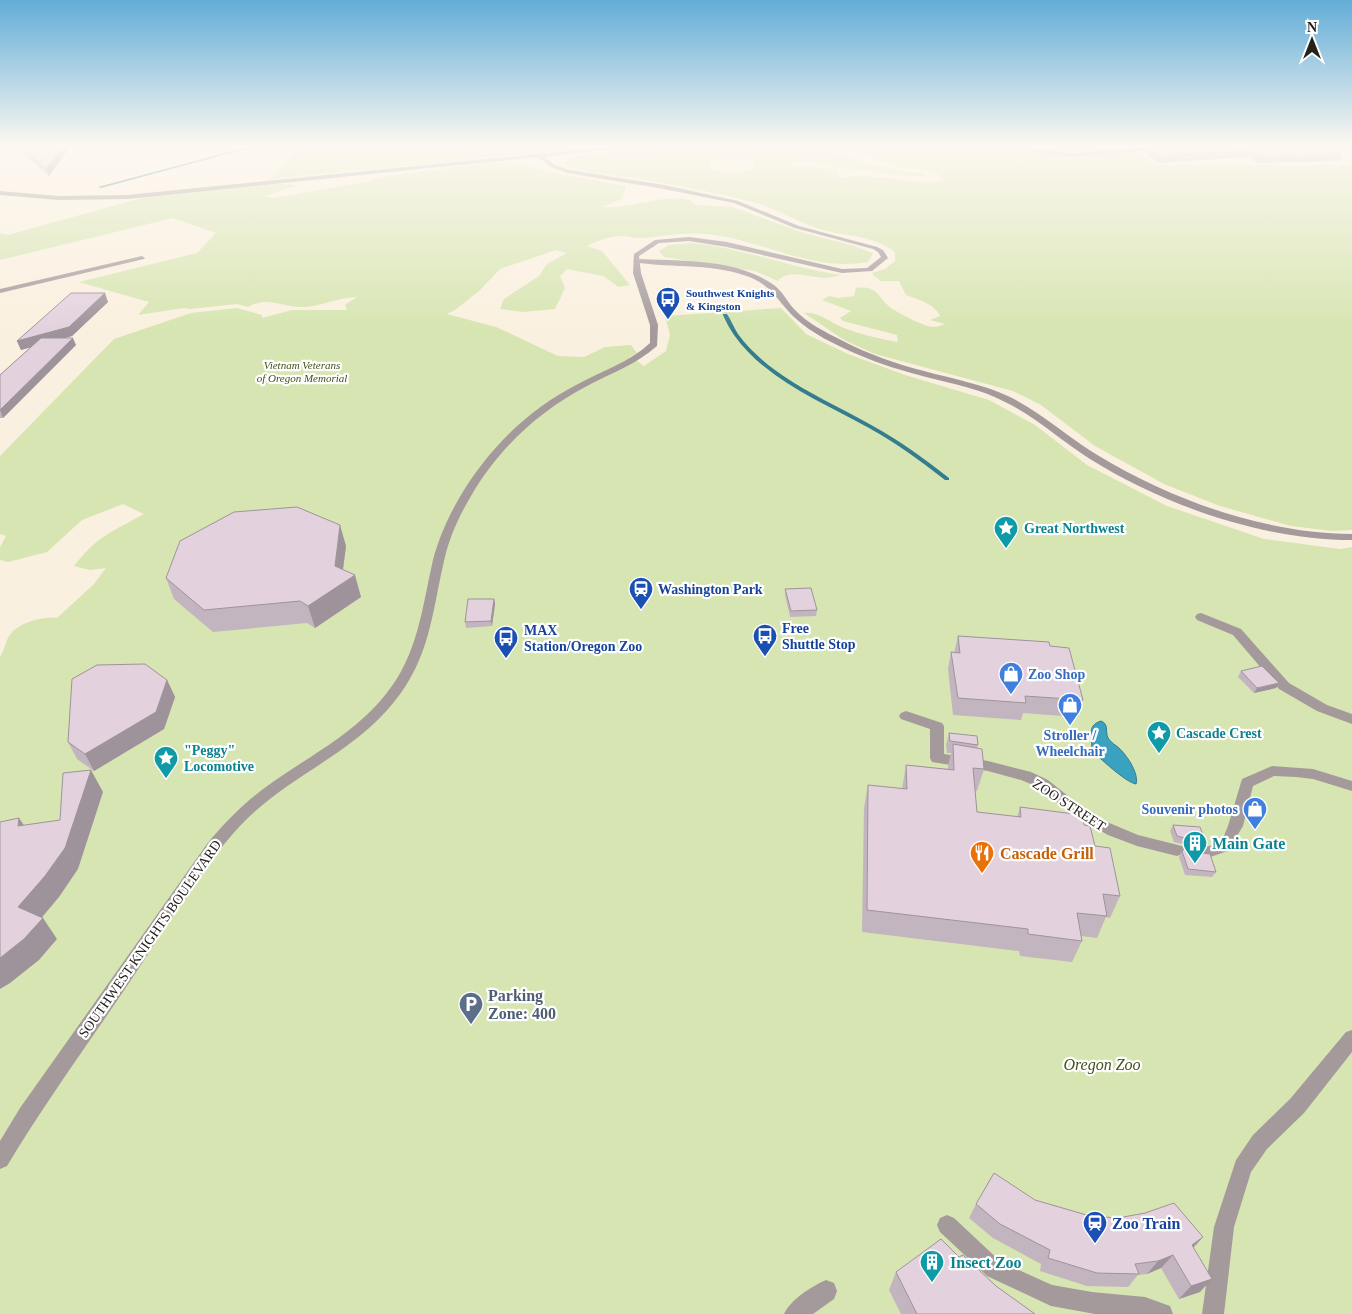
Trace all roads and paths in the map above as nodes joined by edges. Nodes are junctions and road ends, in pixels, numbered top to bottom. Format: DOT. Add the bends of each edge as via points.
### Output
graph roads {
  1 [pos="752,208"];
  2 [pos="142,258"];
  3 [pos="636,261"];
  4 [pos="0,291"];
  5 [pos="1352,537"];
  6 [pos="1201,617"];
  7 [pos="906,716"];
  8 [pos="1352,719"];
  9 [pos="1352,786"];
  10 [pos="1177,850"];
  11 [pos="1204,853"];
  12 [pos="1352,1038"];
  13 [pos="0,1159"];
  14 [pos="947,1225"];
  15 [pos="826,1291"];
  16 [pos="795,1314"];
  17 [pos="1162,1314"];
  18 [pos="1213,1314"];
  1 -- 3 [label="street" via="797,227 875,248 883,253 884,258 881,263 865,270 834,269 719,242 689,239 650,245 638,252"];
  2 -- 4 [label="street"];
  3 -- 5 [label="street" via="700,266 750,276 773,288 796,315 831,339 906,369 993,393 1028,411 1094,458 1141,482 1260,526 1312,536"];
  3 -- 13 [label="street, SOUTHWEST KNIGHTS BOULEVARD" via="644,299 654,325 654,344 642,355 547,405 491,460 456,513 448,532 419,646 404,681 374,717 350,738 261,798 202,858"];
  6 -- 8 [label="street" via="1237,632 1284,686 1322,708"];
  7 -- 10 [label="street, ZOO STREET" via="937,726 937,758 985,765 1040,782 1103,828 1145,844"];
  9 -- 11 [label="street" via="1313,774 1272,771 1247,783 1228,842 1221,849"];
  12 -- 18 [label="street" via="1297,1106 1260,1142 1244,1168 1224,1227"];
  14 -- 17 [label="street" via="994,1269 1051,1295 1092,1304 1145,1308"];
  15 -- 16 [label="street"];
}
